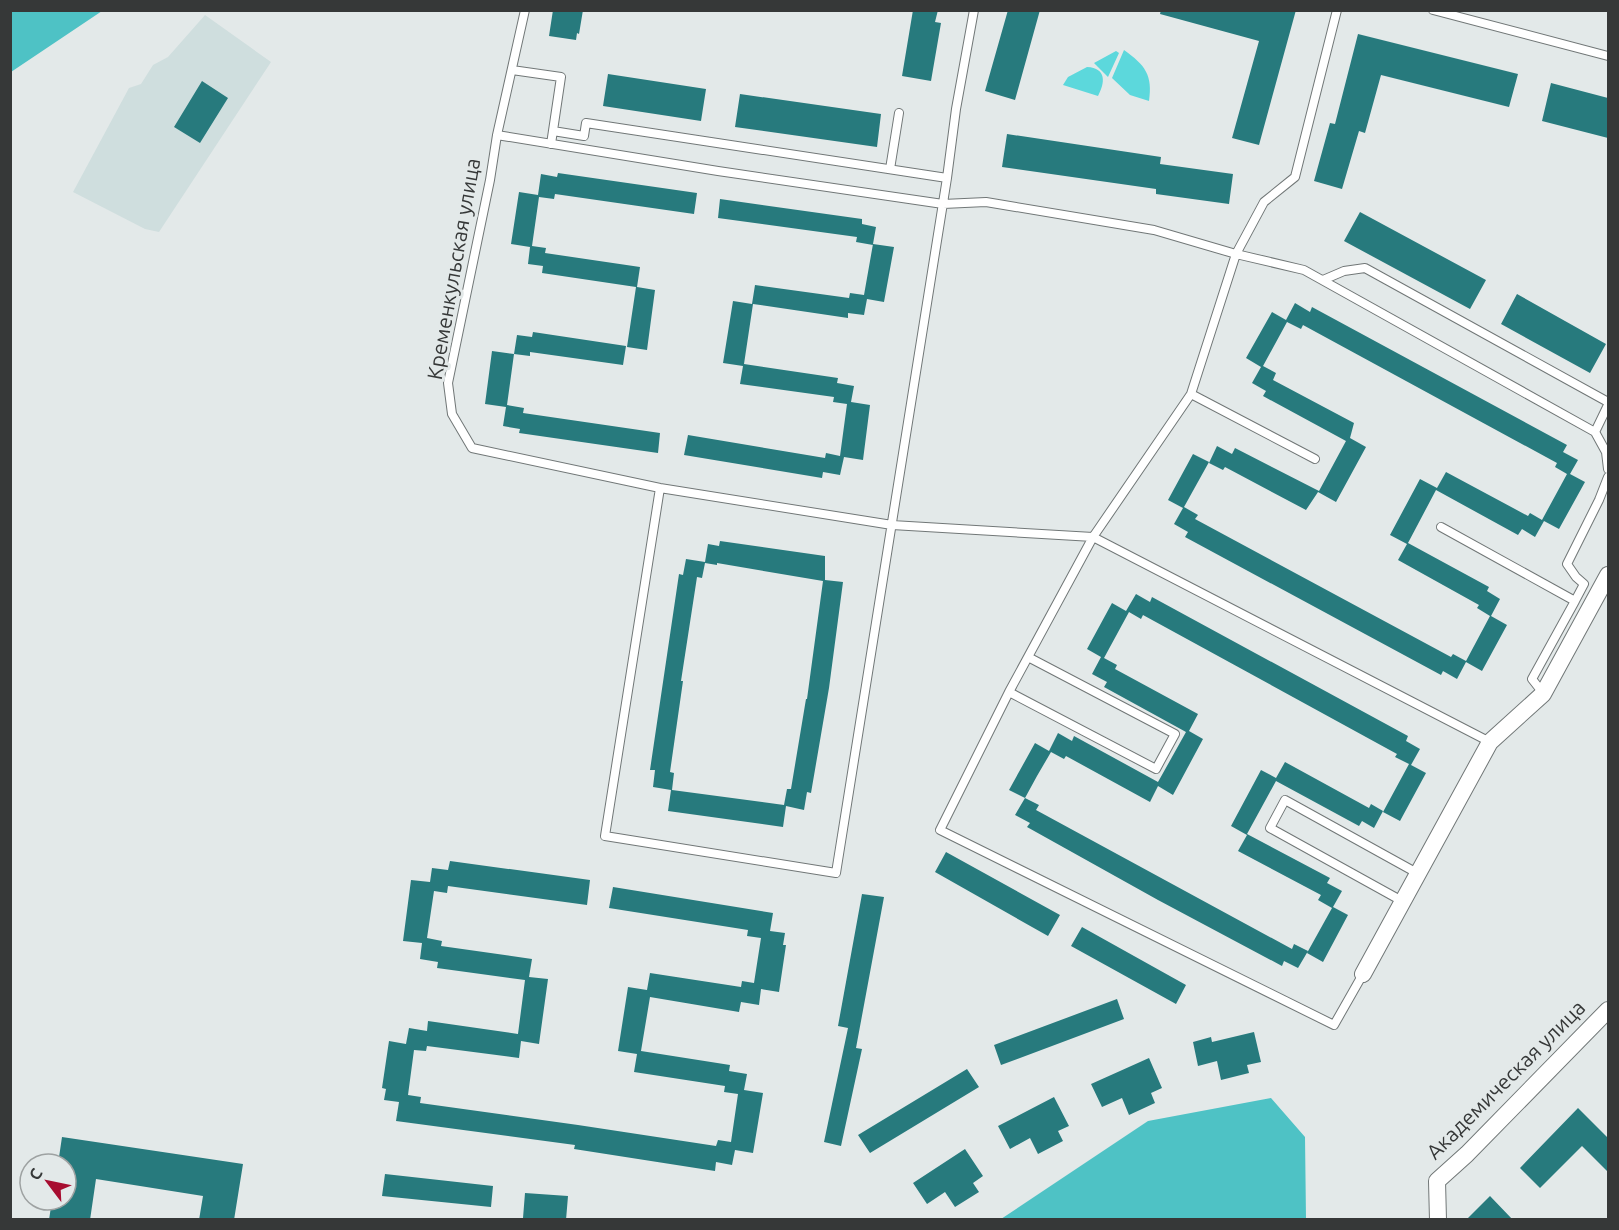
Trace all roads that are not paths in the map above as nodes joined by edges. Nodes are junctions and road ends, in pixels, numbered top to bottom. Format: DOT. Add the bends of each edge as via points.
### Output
graph roads {
  1 [pos="525,10"];
  2 [pos="974,10"];
  3 [pos="1337,10"];
  4 [pos="1433,10"];
  5 [pos="1608,56"];
  6 [pos="512,70"];
  7 [pos="899,113"];
  8 [pos="553,131"];
  9 [pos="496,135"];
  10 [pos="551,144"];
  11 [pos="890,169"];
  12 [pos="947,178"];
  13 [pos="943,204"];
  14 [pos="1236,254"];
  15 [pos="1323,280"];
  16 [pos="1191,394"];
  17 [pos="1608,406"];
  18 [pos="1595,432"];
  19 [pos="1315,459"];
  20 [pos="1608,468"];
  21 [pos="1608,477"];
  22 [pos="660,488"];
  23 [pos="892,525"];
  24 [pos="1441,526"];
  25 [pos="1093,537"];
  26 [pos="1608,575"];
  27 [pos="1575,601"];
  28 [pos="1028,657"];
  29 [pos="1009,692"];
  30 [pos="1543,694"];
  31 [pos="1490,742"];
  32 [pos="1417,873"];
  33 [pos="1402,901"];
  34 [pos="1363,974"];
  35 [pos="1608,1010"];
  36 [pos="1438,1220"];
  1 -- 6 [label="lane, Кременкульская улица"];
  2 -- 12 [label="lane"];
  3 -- 14 [label="lane" via="1295,177 1264,202"];
  4 -- 5 [label="lane"];
  6 -- 8 [label="lane" via="561,77"];
  6 -- 9 [label="lane, Кременкульская улица"];
  7 -- 11 [label="lane"];
  8 -- 10 [label="lane"];
  8 -- 11 [label="lane" via="584,136 586,123"];
  9 -- 10 [label="lane"];
  9 -- 22 [label="lane, Кременкульская улица" via="448,383 452,414 472,448"];
  10 -- 13 [label="lane"];
  11 -- 12 [label="lane"];
  12 -- 13 [label="lane"];
  13 -- 14 [label="lane" via="987,202 1154,230"];
  13 -- 23 [label="lane"];
  14 -- 15 [label="lane" via="1304,270"];
  14 -- 16 [label="lane"];
  15 -- 17 [label="lane" via="1365,268"];
  15 -- 18 [label="lane"];
  16 -- 19 [label="lane"];
  16 -- 25 [label="lane"];
  17 -- 18 [label="lane"];
  18 -- 20 [label="lane" via="1606,452"];
  21 -- 27 [label="lane" via="1567,564 1584,584"];
  22 -- 23 [label="lane, Кременкульская улица"];
  22 -- 23 [label="lane" via="605,836 639,842 836,873"];
  23 -- 25 [label="lane, Кременкульская улица"];
  24 -- 27 [label="lane"];
  25 -- 28 [label="lane"];
  25 -- 31 [label="lane"];
  26 -- 30 [label="street"];
  27 -- 30 [label="lane" via="1532,680"];
  28 -- 29 [label="lane"];
  28 -- 29 [label="lane" via="1175,734 1156,769"];
  29 -- 34 [label="lane" via="940,830 1334,1025"];
  30 -- 31 [label="street"];
  31 -- 32 [label="street"];
  32 -- 33 [label="street"];
  32 -- 33 [label="lane" via="1285,800 1270,828"];
  33 -- 34 [label="street"];
  35 -- 36 [label="street, Академическая улица" via="1437,1180"];
}
